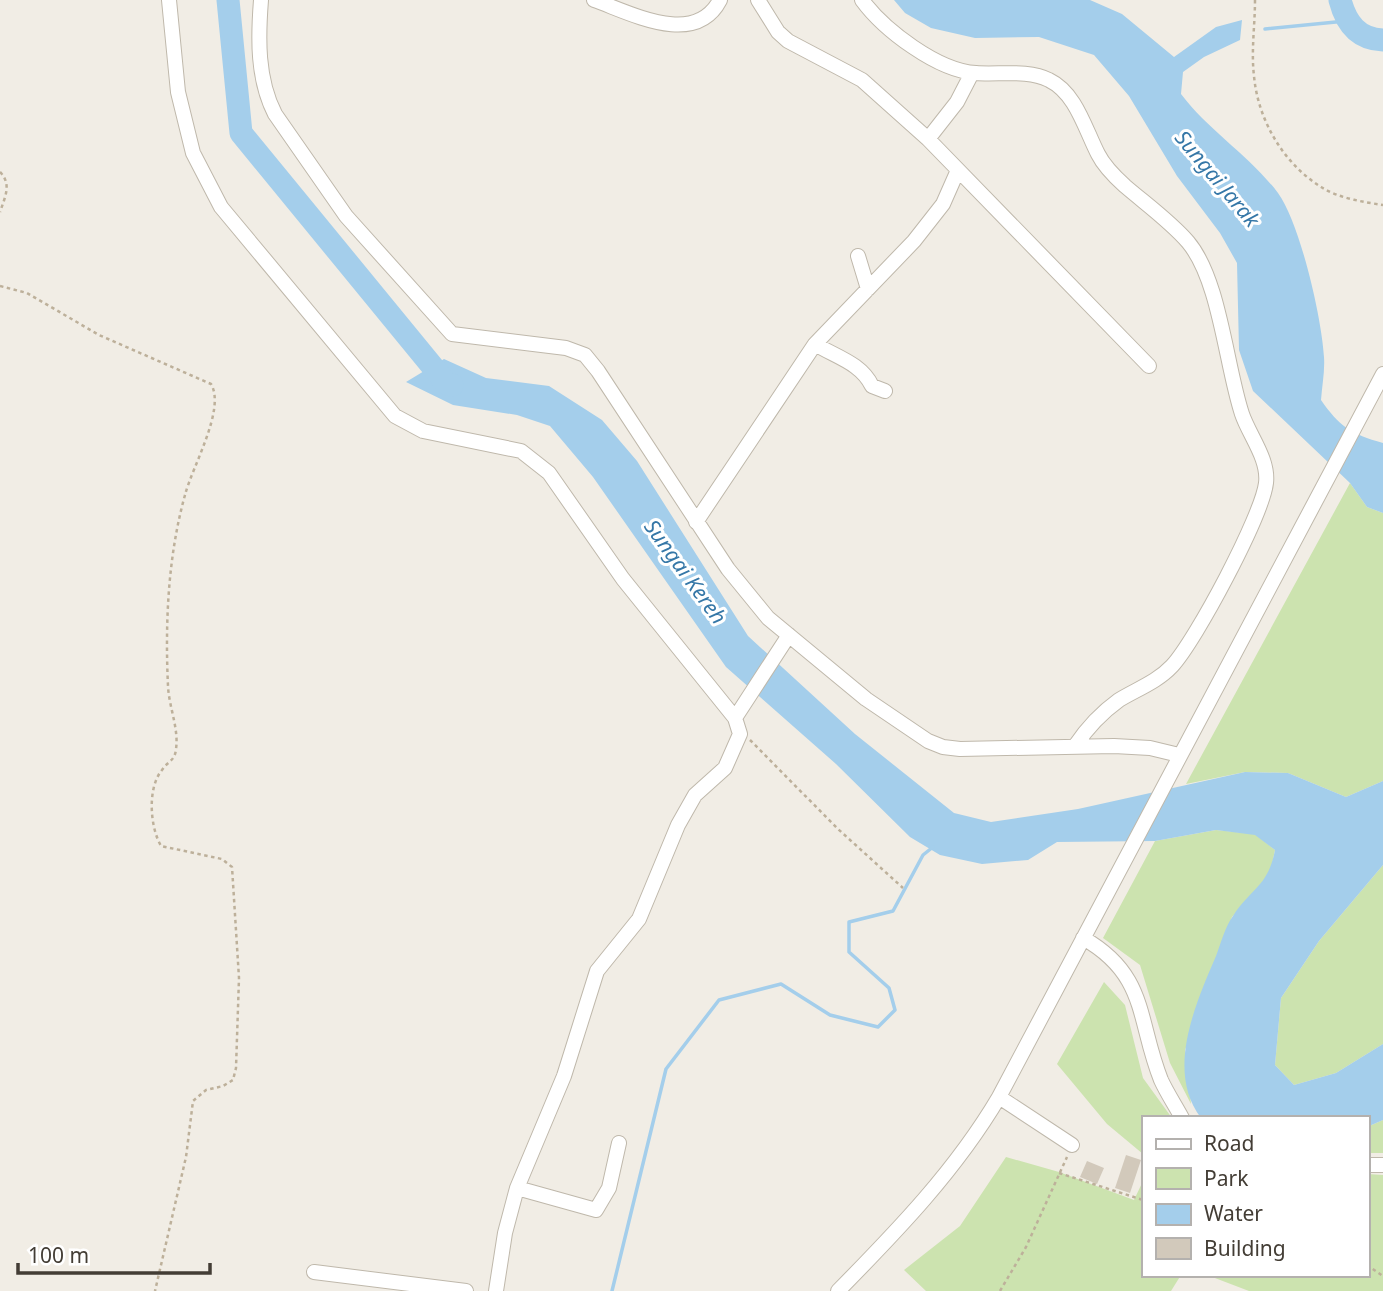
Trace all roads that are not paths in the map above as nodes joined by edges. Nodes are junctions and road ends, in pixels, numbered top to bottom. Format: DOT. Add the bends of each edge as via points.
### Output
graph roads {
  1 [pos="169,0"];
  2 [pos="261,0"];
  3 [pos="594,0"];
  4 [pos="720,0"];
  5 [pos="758,0"];
  6 [pos="862,0"];
  7 [pos="972,73"];
  8 [pos="928,139"];
  9 [pos="958,170"];
  10 [pos="858,256"];
  11 [pos="868,289"];
  12 [pos="815,344"];
  13 [pos="1149,366"];
  14 [pos="1383,374"];
  15 [pos="885,391"];
  16 [pos="696,522"];
  17 [pos="786,639"];
  18 [pos="735,718"];
  19 [pos="1075,746"];
  20 [pos="1177,760"];
  21 [pos="1083,938"];
  22 [pos="999,1097"];
  23 [pos="1181,1116"];
  24 [pos="620,1143"];
  25 [pos="1072,1145"];
  26 [pos="517,1188"];
  27 [pos="314,1272"];
  28 [pos="466,1291"];
  29 [pos="496,1291"];
  30 [pos="838,1291"];
  1 -- 18 [label="street" via="178,92 193,153 221,207 394,416 423,430 521,451 549,473 623,579"];
  2 -- 16 [label="street" via="266,97 346,216 452,334 566,348 585,355"];
  3 -- 4 [label="street" via="658,23 685,25 703,19"];
  5 -- 8 [label="street" via="788,41 862,80"];
  6 -- 7 [label="street" via="883,25 906,42"];
  7 -- 8 [label="street" via="957,102"];
  7 -- 19 [label="street" via="1049,80 1070,97 1099,156 1115,176 1188,243 1205,268 1242,414 1265,465 1266,483 1241,545 1185,649 1157,680 1106,710"];
  8 -- 9 [label="street"];
  9 -- 11 [label="street" via="943,204"];
  9 -- 13 [label="street"];
  10 -- 11 [label="street"];
  11 -- 12 [label="street"];
  12 -- 15 [label="street" via="856,365 872,386"];
  12 -- 16 [label="street"];
  14 -- 20 [label="street"];
  16 -- 17 [label="street"];
  17 -- 18 [label="street"];
  17 -- 19 [label="street" via="866,699 943,747"];
  18 -- 26 [label="street" via="740,734 725,768 695,795 639,919 597,971 565,1076"];
  19 -- 20 [label="street" via="1150,748"];
  20 -- 21 [label="street"];
  21 -- 22 [label="street"];
  21 -- 23 [label="street" via="1121,968 1139,999 1161,1080"];
  22 -- 25 [label="street"];
  22 -- 30 [label="street" via="979,1130 908,1220"];
  24 -- 26 [label="street" via="609,1188 596,1210"];
  26 -- 29 [label="street"];
  27 -- 28 [label="street"];
}
